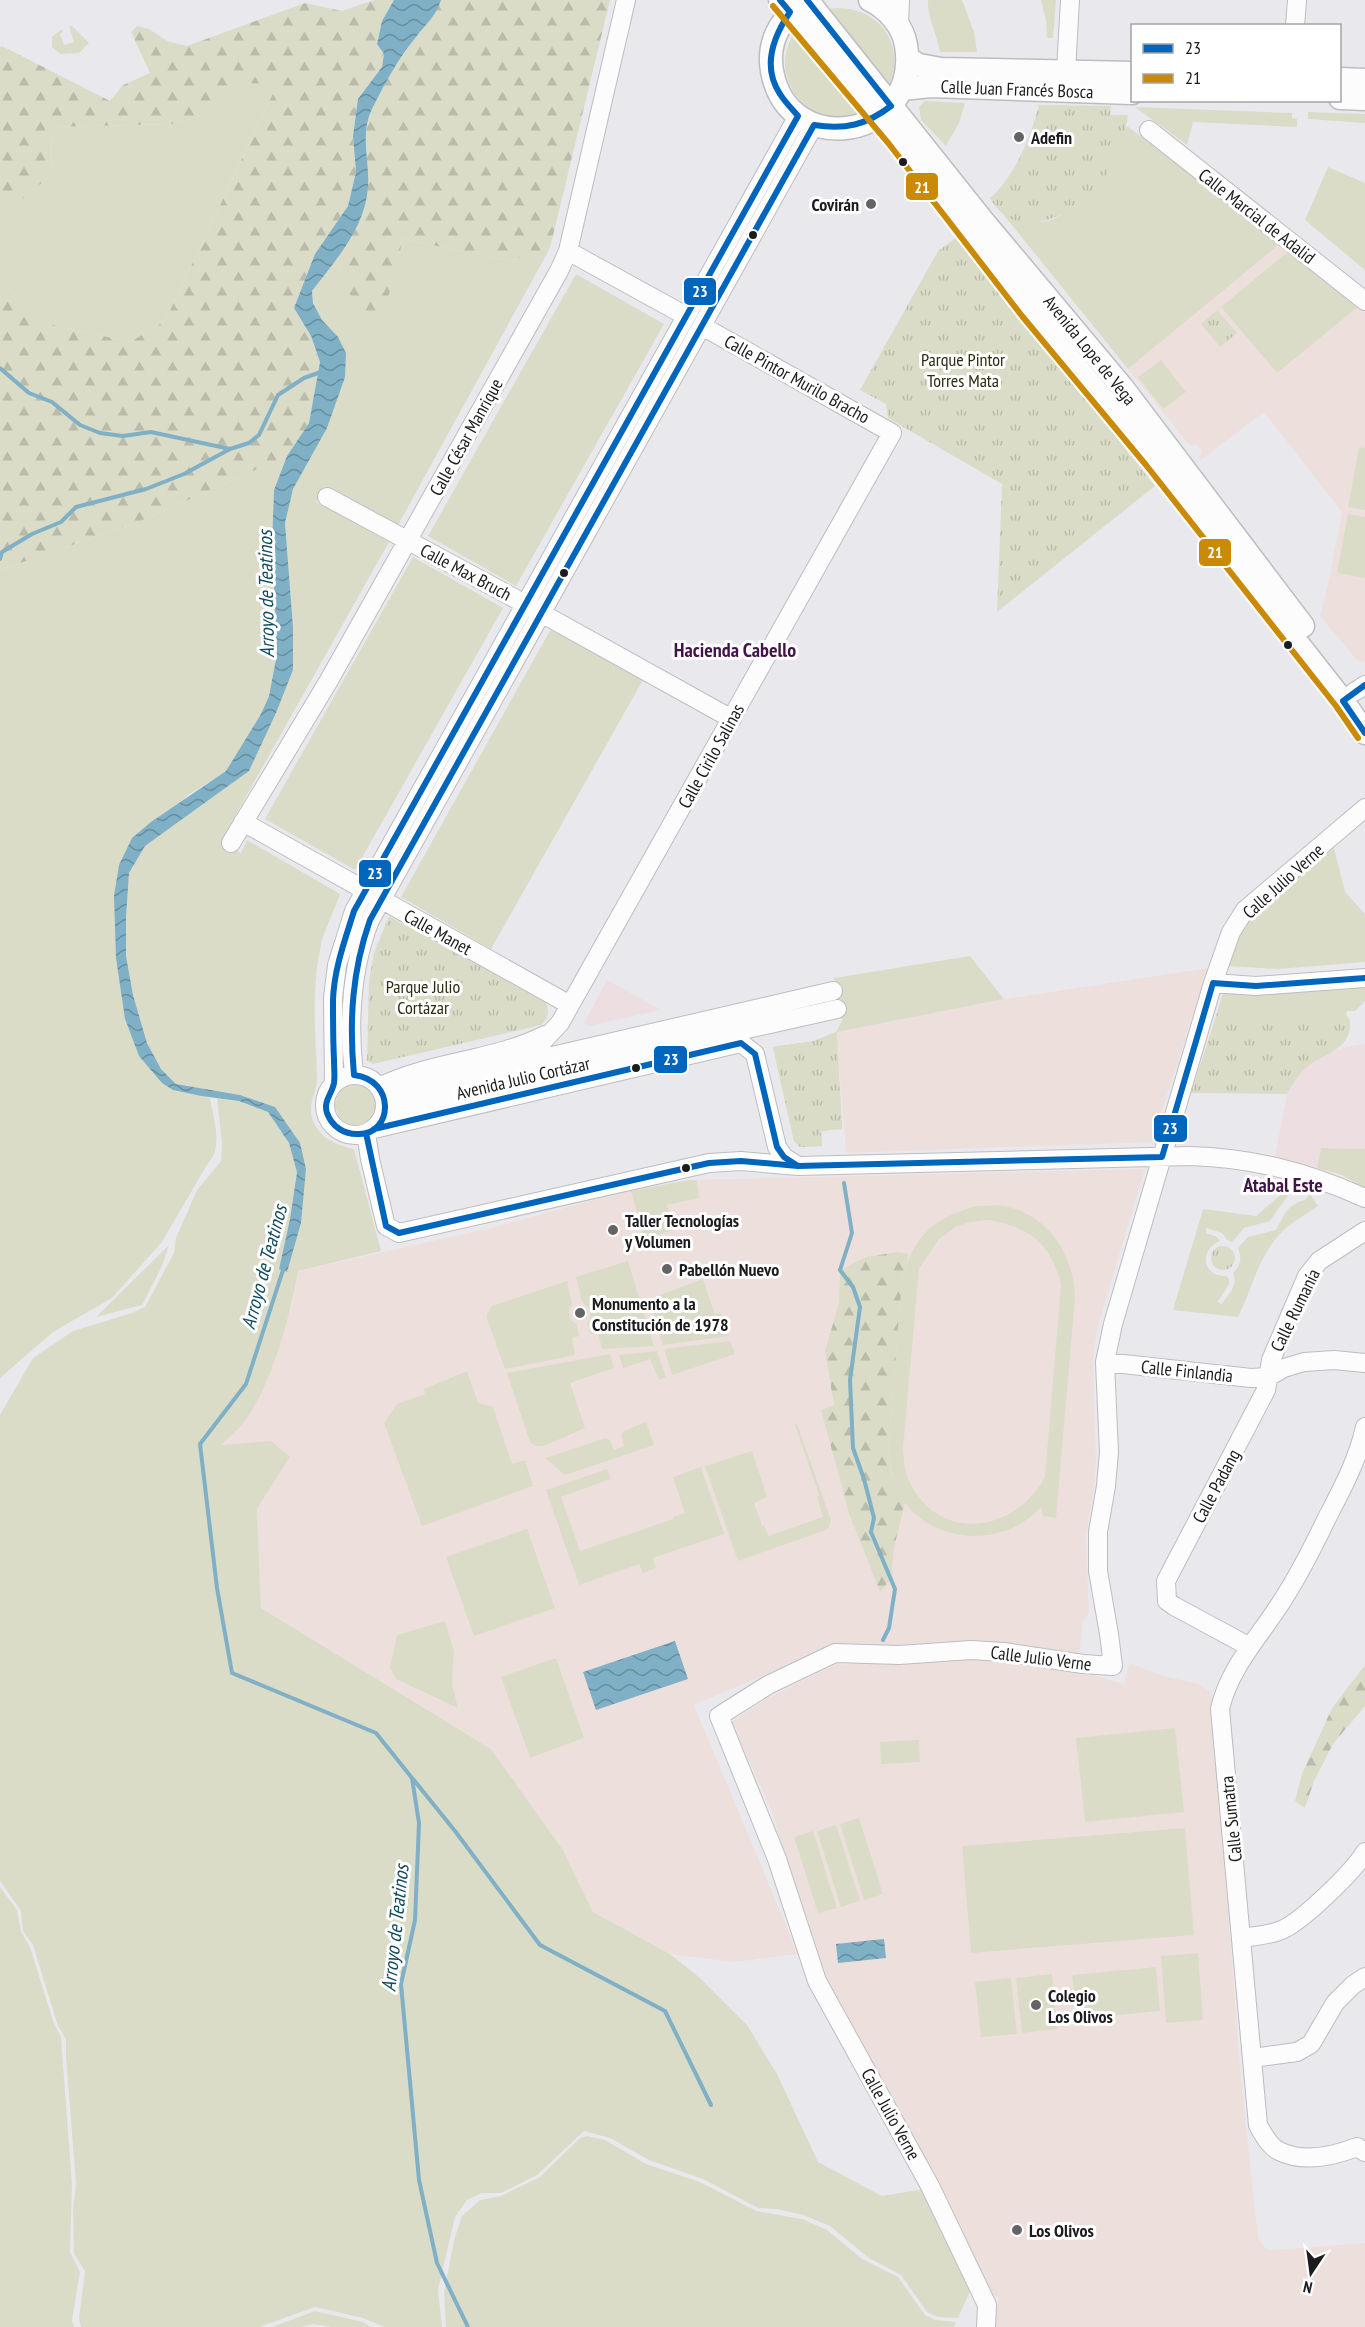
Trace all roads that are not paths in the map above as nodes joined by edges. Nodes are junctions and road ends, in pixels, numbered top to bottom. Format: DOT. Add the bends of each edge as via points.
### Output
graph roads {
  1 [pos="626,0"];
  2 [pos="870,0"];
  3 [pos="900,0"];
  4 [pos="1070,0"];
  5 [pos="1297,0"];
  6 [pos="796,3"];
  7 [pos="1295,24"];
  8 [pos="899,25"];
  9 [pos="908,59"];
  10 [pos="1066,70"];
  11 [pos="1131,73"];
  12 [pos="1341,79"];
  13 [pos="1365,80"];
  14 [pos="1131,93"];
  15 [pos="1341,98"];
  16 [pos="1365,99"];
  17 [pos="890,104"];
  18 [pos="806,120"];
  19 [pos="1149,130"];
  20 [pos="568,251"];
  21 [pos="1365,301"];
  22 [pos="686,316"];
  23 [pos="702,326"];
  24 [pos="892,433"];
  25 [pos="327,497"];
  26 [pos="408,542"];
  27 [pos="533,608"];
  28 [pos="1357,696"];
  29 [pos="732,719"];
  30 [pos="1365,733"];
  31 [pos="1365,808"];
  32 [pos="243,822"];
  33 [pos="231,843"];
  34 [pos="373,896"];
  35 [pos="1365,978"];
  36 [pos="1213,983"];
  37 [pos="570,1005"];
  38 [pos="554,1030"];
  39 [pos="514,1065"];
  40 [pos="354,1075"];
  41 [pos="334,1084"];
  42 [pos="383,1097"];
  43 [pos="370,1131"];
  44 [pos="777,1147"];
  45 [pos="1162,1157"];
  46 [pos="759,1162"];
  47 [pos="798,1166"];
  48 [pos="1365,1198"];
  49 [pos="1365,1231"];
  50 [pos="1105,1362"];
  51 [pos="1365,1363"];
  52 [pos="1268,1377"];
  53 [pos="1365,1427"];
  54 [pos="1250,1647"];
  55 [pos="1365,1852"];
  56 [pos="1242,1938"];
  57 [pos="1365,1977"];
  58 [pos="1253,2058"];
  59 [pos="1362,2146"];
  60 [pos="987,2327"];
  1 -- 20 [label="street, Calle César Manrique"];
  2 -- 8 [label="main road"];
  3 -- 8 [label="street"];
  4 -- 10 [label="street"];
  5 -- 7 [label="street"];
  6 -- 17 [label="main road, Avenida Lope de Vega"];
  6 -- 18 [label="main road" via="775,37 771,65 779,93"];
  8 -- 9 [label="main road"];
  9 -- 10 [label="main road, Calle Juan Francés Bosca" via="932,69"];
  9 -- 17 [label="main road" via="907,74"];
  10 -- 11 [label="main road, Calle Juan Francés Bosca"];
  12 -- 13 [label="main road"];
  14 -- 17 [label="main road, Calle Juan Francés Bosca" via="941,86"];
  15 -- 16 [label="main road"];
  17 -- 18 [label="main road, Calle Juan Francés Bosca" via="863,124 848,128"];
  17 -- 28 [label="main road, Avenida Lope de Vega" via="1029,310"];
  18 -- 22 [label="street"];
  18 -- 23 [label="street"];
  19 -- 21 [label="street, Calle Marcial de Adalid"];
  20 -- 22 [label="street"];
  20 -- 26 [label="street, Calle César Manrique"];
  22 -- 27 [label="street"];
  23 -- 24 [label="street, Calle Pintor Murilo Bracho"];
  23 -- 27 [label="street"];
  24 -- 29 [label="street, Calle Cirilo Salinas"];
  25 -- 26 [label="street, Calle Max Bruch"];
  26 -- 27 [label="street, Calle Max Bruch"];
  26 -- 32 [label="street, Calle César Manrique"];
  27 -- 29 [label="street, Calle Max Bruch"];
  27 -- 34 [label="street"];
  28 -- 30 [label="main road, Avenida Lope de Vega"];
  29 -- 37 [label="street, Calle Cirilo Salinas"];
  31 -- 36 [label="street, Calle Julio Verne" via="1245,910 1231,932"];
  32 -- 33 [label="street, Calle César Manrique"];
  32 -- 34 [label="street, Calle Manet"];
  34 -- 37 [label="street, Calle Manet"];
  34 -- 40 [label="street" via="351,1004"];
  34 -- 41 [label="street" via="354,911 337,965 333,998"];
  35 -- 36 [label="street" via="1256,986"];
  36 -- 45 [label="street, Calle Julio Verne"];
  37 -- 38 [label="street, Calle Cirilo Salinas"];
  38 -- 39 [label="street, Calle Cirilo Salinas" via="529,1056"];
  38 -- 42 [label="street, Avenida Julio Cortázar" via="505,1051 395,1079"];
  39 -- 42 [label="street, Avenida Julio Cortázar"];
  39 -- 42 [label="street, Avenida Julio Cortázar" via="835,1000"];
  40 -- 41 [label="street"];
  40 -- 42 [label="street" via="363,1076"];
  41 -- 43 [label="street" via="325,1103 329,1120 350,1135"];
  42 -- 43 [label="street" via="383,1117"];
  43 -- 44 [label="street, Avenida Julio Cortázar" via="741,1043 755,1054"];
  43 -- 46 [label="street" via="370,1159 386,1226 399,1233 709,1163"];
  44 -- 46 [label="street"];
  44 -- 47 [label="street"];
  45 -- 47 [label="street"];
  45 -- 48 [label="street" via="1228,1157 1278,1166"];
  45 -- 50 [label="street, Calle Julio Verne"];
  46 -- 47 [label="street"];
  49 -- 52 [label="street, Calle Rumanía" via="1319,1261 1307,1276 1271,1360"];
  50 -- 52 [label="street, Calle Finlandia"];
  50 -- 60 [label="street, Calle Julio Verne" via="1109,1452 1098,1532 1098,1571 1113,1666 993,1651 835,1653 768,1685 719,1716 777,1859 817,1981 930,2186 987,2305"];
  51 -- 52 [label="street" via="1304,1362"];
  52 -- 54 [label="street, Calle Padang" via="1266,1390 1166,1581 1167,1601"];
  53 -- 54 [label="street, Calle Sumatra" via="1361,1447 1318,1536 1283,1600"];
  54 -- 56 [label="street, Calle Sumatra" via="1228,1683 1220,1709"];
  55 -- 56 [label="street" via="1359,1863 1310,1910 1281,1931"];
  56 -- 58 [label="street, Calle Sumatra"];
  57 -- 58 [label="street" via="1335,2003 1311,2044 1297,2052"];
  58 -- 59 [label="street, Calle Sumatra" via="1258,2125 1278,2150 1314,2158"];
}
